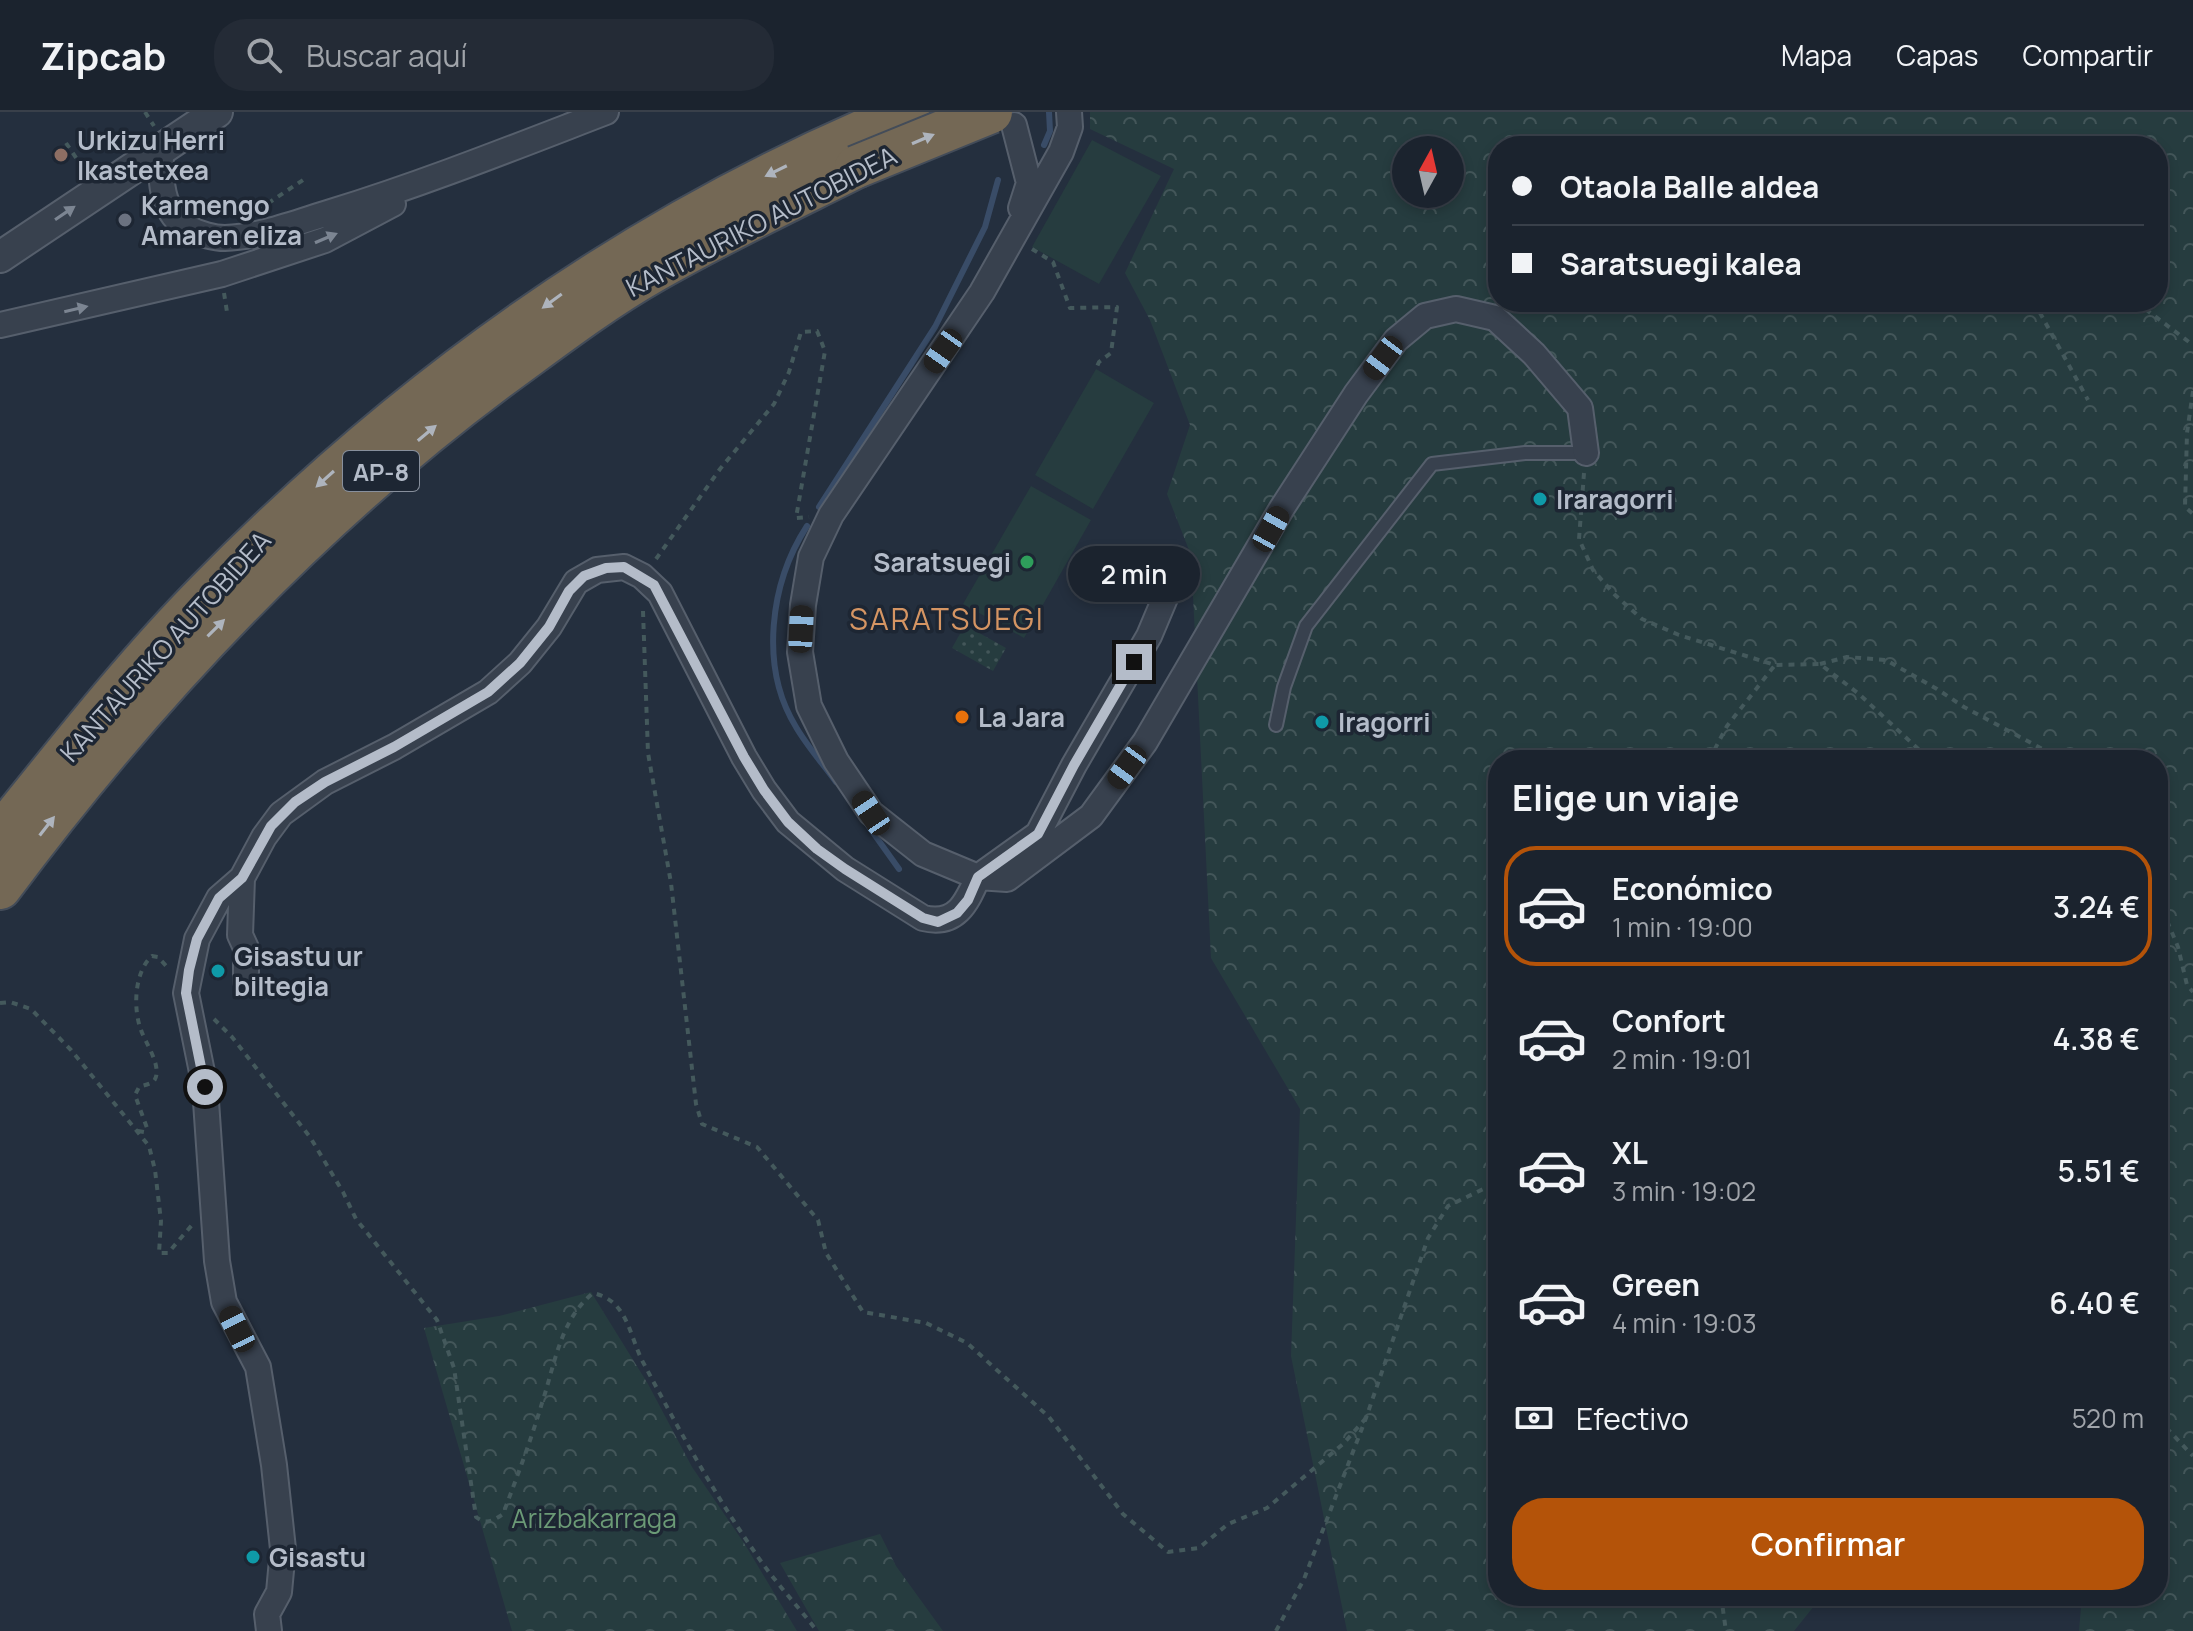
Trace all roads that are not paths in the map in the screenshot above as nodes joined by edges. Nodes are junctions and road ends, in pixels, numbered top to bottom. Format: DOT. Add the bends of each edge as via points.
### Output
graph roads {
  1 [pos="217,112"];
  2 [pos="606,112"];
  3 [pos="908,112"];
  4 [pos="1069,112"];
  5 [pos="1002,119"];
  6 [pos="161,148"];
  7 [pos="851,152"];
  8 [pos="454,171"];
  9 [pos="1013,237"];
  10 [pos="0,257"];
  11 [pos="0,325"];
  12 [pos="1586,453"];
  13 [pos="1155,562"];
  14 [pos="1276,725"];
  15 [pos="0,835"];
  16 [pos="978,877"];
  17 [pos="242,878"];
  18 [pos="0,888"];
  19 [pos="246,981"];
  20 [pos="269,1631"];
  1 -- 6 [label="street"];
  2 -- 8 [label="street"];
  3 -- 7 [label="highway, KANTAURIKO AUTOBIDEA / AP-8"];
  4 -- 9 [label="street" via="1061,152"];
  7 -- 5 [label="highway, KANTAURIKO AUTOBIDEA / AP-8, one-way, bridge"];
  5 -- 9 [label="street" via="1029,183"];
  6 -- 8 [label="street" via="160,180 178,220 187,229 225,238 274,229"];
  10 -- 6 [label="street, one-way"];
  7 -- 15 [label="highway, KANTAURIKO AUTOBIDEA / AP-8, one-way" via="709,204 564,293 400,414 206,592"];
  18 -- 7 [label="highway, KANTAURIKO AUTOBIDEA / AP-8, one-way" via="133,719 208,636 388,466 548,341"];
  11 -- 8 [label="street, one-way" via="222,274 311,245"];
  9 -- 16 [label="street" via="974,304 831,515 811,557 800,652 809,706 836,761 871,813 923,854"];
  12 -- 14 [label="lane" via="1525,453 1432,464 1306,626"];
  12 -- 16 [label="street" via="1580,408 1495,318 1456,309 1425,316 1396,340 1356,394 1282,508 1145,742 1091,816 1007,879"];
  13 -- 16 [label="street" via="1168,591 1149,636 1038,834"];
  16 -- 17 [label="street" via="957,913 938,922 923,918 817,849 764,790 660,593 624,567 584,576 520,663 488,692 295,802 271,826"];
  17 -- 19 [label="street" via="240,935 246,948"];
  17 -- 20 [label="street" via="219,898 197,939 187,1002 205,1087 224,1302 258,1367 274,1465 283,1549 279,1592 267,1614"];
}
